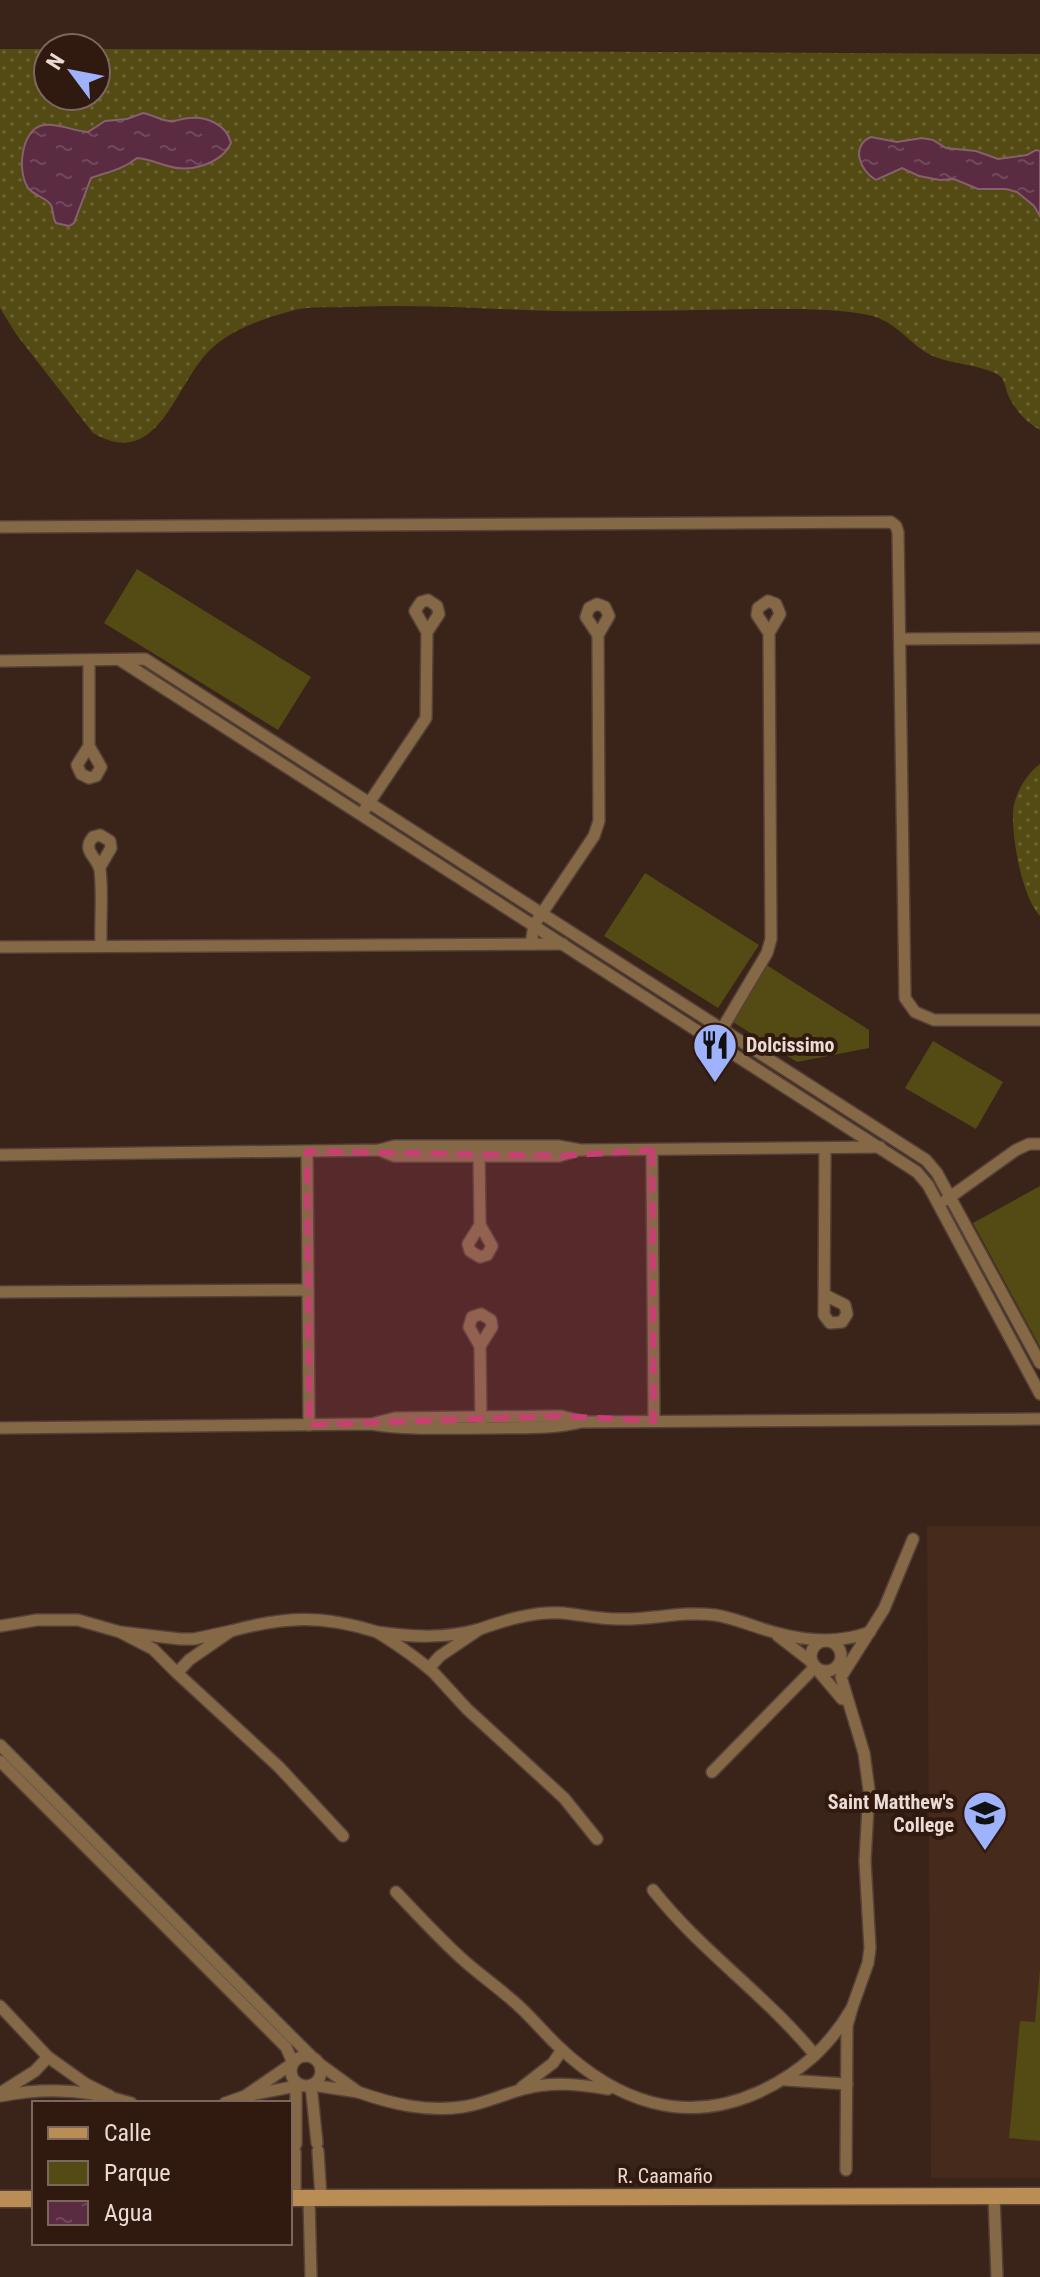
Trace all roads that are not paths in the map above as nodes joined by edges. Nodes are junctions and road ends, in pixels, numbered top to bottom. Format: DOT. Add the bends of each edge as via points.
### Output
graph roads {
  1 [pos="0,527"];
  2 [pos="427,632"];
  3 [pos="769,633"];
  4 [pos="598,635"];
  5 [pos="1040,638"];
  6 [pos="900,639"];
  7 [pos="119,659"];
  8 [pos="89,660"];
  9 [pos="0,661"];
  10 [pos="89,746"];
  11 [pos="369,803"];
  12 [pos="361,815"];
  13 [pos="100,867"];
  14 [pos="542,914"];
  15 [pos="534,925"];
  16 [pos="531,944"];
  17 [pos="563,944"];
  18 [pos="588,944"];
  19 [pos="101,946"];
  20 [pos="0,947"];
  21 [pos="1040,1020"];
  22 [pos="722,1029"];
  23 [pos="715,1041"];
  24 [pos="806,1083"];
  25 [pos="798,1095"];
  26 [pos="859,1117"];
  27 [pos="852,1129"];
  28 [pos="1040,1144"];
  29 [pos="880,1147"];
  30 [pos="905,1147"];
  31 [pos="825,1148"];
  32 [pos="846,1148"];
  33 [pos="652,1150"];
  34 [pos="307,1151"];
  35 [pos="479,1151"];
  36 [pos="0,1155"];
  37 [pos="950,1197"];
  38 [pos="939,1205"];
  39 [pos="480,1225"];
  40 [pos="308,1290"];
  41 [pos="0,1292"];
  42 [pos="825,1295"];
  43 [pos="480,1346"];
  44 [pos="1040,1363"];
  45 [pos="1035,1374"];
  46 [pos="1040,1394"];
  47 [pos="1040,1419"];
  48 [pos="654,1421"];
  49 [pos="481,1422"];
  50 [pos="309,1425"];
  51 [pos="0,1428"];
  52 [pos="913,1539"];
  53 [pos="0,1626"];
  54 [pos="480,1629"];
  55 [pos="231,1631"];
  56 [pos="120,1632"];
  57 [pos="377,1632"];
  58 [pos="774,1632"];
  59 [pos="870,1632"];
  60 [pos="420,1637"];
  61 [pos="435,1637"];
  62 [pos="168,1638"];
  63 [pos="185,1639"];
  64 [pos="823,1640"];
  65 [pos="411,1653"];
  66 [pos="440,1656"];
  67 [pos="193,1657"];
  68 [pos="162,1658"];
  69 [pos="843,1662"];
  70 [pos="815,1667"];
  71 [pos="429,1668"];
  72 [pos="177,1673"];
  73 [pos="849,1710"];
  74 [pos="0,1745"];
  75 [pos="0,1761"];
  76 [pos="712,1772"];
  77 [pos="343,1836"];
  78 [pos="597,1839"];
  79 [pos="653,1890"];
  80 [pos="396,1892"];
  81 [pos="0,2006"];
  82 [pos="852,2008"];
  83 [pos="562,2050"];
  84 [pos="816,2054"];
  85 [pos="311,2056"];
  86 [pos="48,2057"];
  87 [pos="847,2057"];
  88 [pos="293,2063"];
  89 [pos="579,2064"];
  90 [pos="321,2065"];
  91 [pos="549,2067"];
  92 [pos="63,2068"];
  93 [pos="35,2071"];
  94 [pos="786,2080"];
  95 [pos="816,2082"];
  96 [pos="847,2084"];
  97 [pos="303,2085"];
  98 [pos="554,2085"];
  99 [pos="571,2085"];
  100 [pos="613,2089"];
  101 [pos="44,2090"];
  102 [pos="58,2090"];
  103 [pos="516,2091"];
  104 [pos="358,2092"];
  105 [pos="0,2095"];
  106 [pos="110,2096"];
  107 [pos="245,2096"];
  108 [pos="125,2101"];
  109 [pos="231,2101"];
  110 [pos="846,2170"];
  111 [pos="994,2196"];
  112 [pos="1040,2196"];
  113 [pos="304,2198"];
  114 [pos="0,2199"];
  115 [pos="32,2199"];
  116 [pos="311,2277"];
  117 [pos="997,2277"];
  1 -- 6 [label="street" via="881,520 898,532"];
  2 -- 11 [label="street" via="426,718"];
  3 -- 22 [label="street" via="771,939"];
  4 -- 14 [label="street" via="599,821"];
  5 -- 6 [label="street"];
  6 -- 21 [label="street" via="905,998 915,1012 934,1020"];
  7 -- 8 [label="street"];
  7 -- 11 [label="street" via="145,659"];
  7 -- 12 [label="street"];
  8 -- 9 [label="street"];
  8 -- 10 [label="street"];
  11 -- 12 [label="street"];
  11 -- 14 [label="street"];
  12 -- 15 [label="street"];
  13 -- 19 [label="street"];
  14 -- 15 [label="street"];
  14 -- 18 [label="street"];
  15 -- 16 [label="street"];
  15 -- 17 [label="street"];
  16 -- 17 [label="street"];
  16 -- 19 [label="street"];
  17 -- 18 [label="street"];
  17 -- 23 [label="street"];
  18 -- 22 [label="street"];
  19 -- 20 [label="street"];
  22 -- 23 [label="street"];
  22 -- 24 [label="street"];
  23 -- 25 [label="street"];
  24 -- 25 [label="street"];
  24 -- 26 [label="street"];
  25 -- 27 [label="street"];
  26 -- 27 [label="street"];
  26 -- 30 [label="street"];
  27 -- 29 [label="street"];
  27 -- 32 [label="street"];
  28 -- 37 [label="street" via="1016,1150"];
  29 -- 30 [label="street"];
  29 -- 32 [label="street"];
  29 -- 38 [label="street" via="917,1172"];
  30 -- 37 [label="street" via="932,1166"];
  31 -- 32 [label="street"];
  31 -- 33 [label="street"];
  31 -- 42 [label="street"];
  33 -- 35 [label="street" via="558,1146"];
  33 -- 48 [label="street"];
  34 -- 35 [label="street" via="394,1146"];
  34 -- 36 [label="street"];
  34 -- 40 [label="street"];
  35 -- 39 [label="street"];
  37 -- 38 [label="street"];
  37 -- 44 [label="street"];
  38 -- 45 [label="street"];
  40 -- 41 [label="street"];
  40 -- 50 [label="street"];
  43 -- 49 [label="street"];
  45 -- 46 [label="street"];
  47 -- 48 [label="street"];
  48 -- 49 [label="street" via="582,1422 561,1416"];
  49 -- 50 [label="street" via="395,1418 371,1424"];
  50 -- 51 [label="street"];
  52 -- 59 [label="street"];
  53 -- 56 [label="street" via="59,1619"];
  54 -- 58 [label="street" via="542,1614 621,1619 681,1613 718,1615"];
  54 -- 61 [label="street"];
  54 -- 66 [label="street"];
  55 -- 57 [label="street" via="296,1618"];
  55 -- 63 [label="street"];
  55 -- 67 [label="street"];
  56 -- 62 [label="street"];
  56 -- 68 [label="street"];
  57 -- 60 [label="street"];
  57 -- 65 [label="street"];
  58 -- 64 [label="street"];
  58 -- 70 [label="street"];
  59 -- 64 [label="street"];
  59 -- 69 [label="street"];
  60 -- 61 [label="street"];
  60 -- 65 [label="street"];
  61 -- 66 [label="street"];
  62 -- 63 [label="street"];
  62 -- 68 [label="street"];
  63 -- 67 [label="street"];
  64 -- 69 [label="street" via="836,1644"];
  64 -- 70 [label="street" via="810,1654"];
  65 -- 71 [label="street"];
  66 -- 71 [label="street"];
  67 -- 72 [label="street"];
  68 -- 72 [label="street"];
  69 -- 70 [label="street" via="828,1671"];
  69 -- 73 [label="street"];
  70 -- 73 [label="street"];
  70 -- 76 [label="street"];
  71 -- 78 [label="street" via="564,1798"];
  72 -- 77 [label="street" via="279,1767"];
  73 -- 82 [label="street" via="869,1773 865,1861 871,1931 868,1963"];
  74 -- 85 [label="street"];
  75 -- 88 [label="street" via="286,2047"];
  79 -- 84 [label="street" via="687,1931 767,2001"];
  80 -- 83 [label="street"];
  81 -- 86 [label="street"];
  82 -- 84 [label="street"];
  82 -- 87 [label="street"];
  83 -- 89 [label="street"];
  83 -- 91 [label="street"];
  84 -- 87 [label="street"];
  84 -- 94 [label="street"];
  84 -- 95 [label="street"];
  85 -- 88 [label="street"];
  85 -- 90 [label="street"];
  86 -- 92 [label="street"];
  86 -- 93 [label="street"];
  87 -- 96 [label="street"];
  88 -- 97 [label="street" via="291,2073"];
  88 -- 107 [label="street"];
  89 -- 99 [label="street"];
  89 -- 100 [label="street"];
  90 -- 97 [label="street" via="320,2078"];
  90 -- 104 [label="street"];
  91 -- 98 [label="street"];
  91 -- 103 [label="street"];
  92 -- 102 [label="street"];
  92 -- 106 [label="street"];
  93 -- 101 [label="street"];
  93 -- 105 [label="street"];
  94 -- 95 [label="street"];
  94 -- 100 [label="street" via="740,2100 702,2107 672,2107"];
  95 -- 96 [label="street"];
  96 -- 110 [label="street"];
  97 -- 104 [label="street"];
  97 -- 107 [label="street"];
  97 -- 113 [label="street" via="296,2148"];
  97 -- 113 [label="street" via="318,2147"];
  98 -- 99 [label="street"];
  98 -- 103 [label="street"];
  99 -- 100 [label="street"];
  101 -- 102 [label="street"];
  101 -- 105 [label="street"];
  102 -- 106 [label="street"];
  103 -- 104 [label="street" via="477,2104 440,2108 399,2105"];
  106 -- 108 [label="street"];
  107 -- 109 [label="street"];
  111 -- 112 [label="street, R. Caamaño"];
  111 -- 113 [label="street, R. Caamaño"];
  111 -- 117 [label="street"];
  113 -- 116 [label="street"];
  114 -- 115 [label="street"];
}
